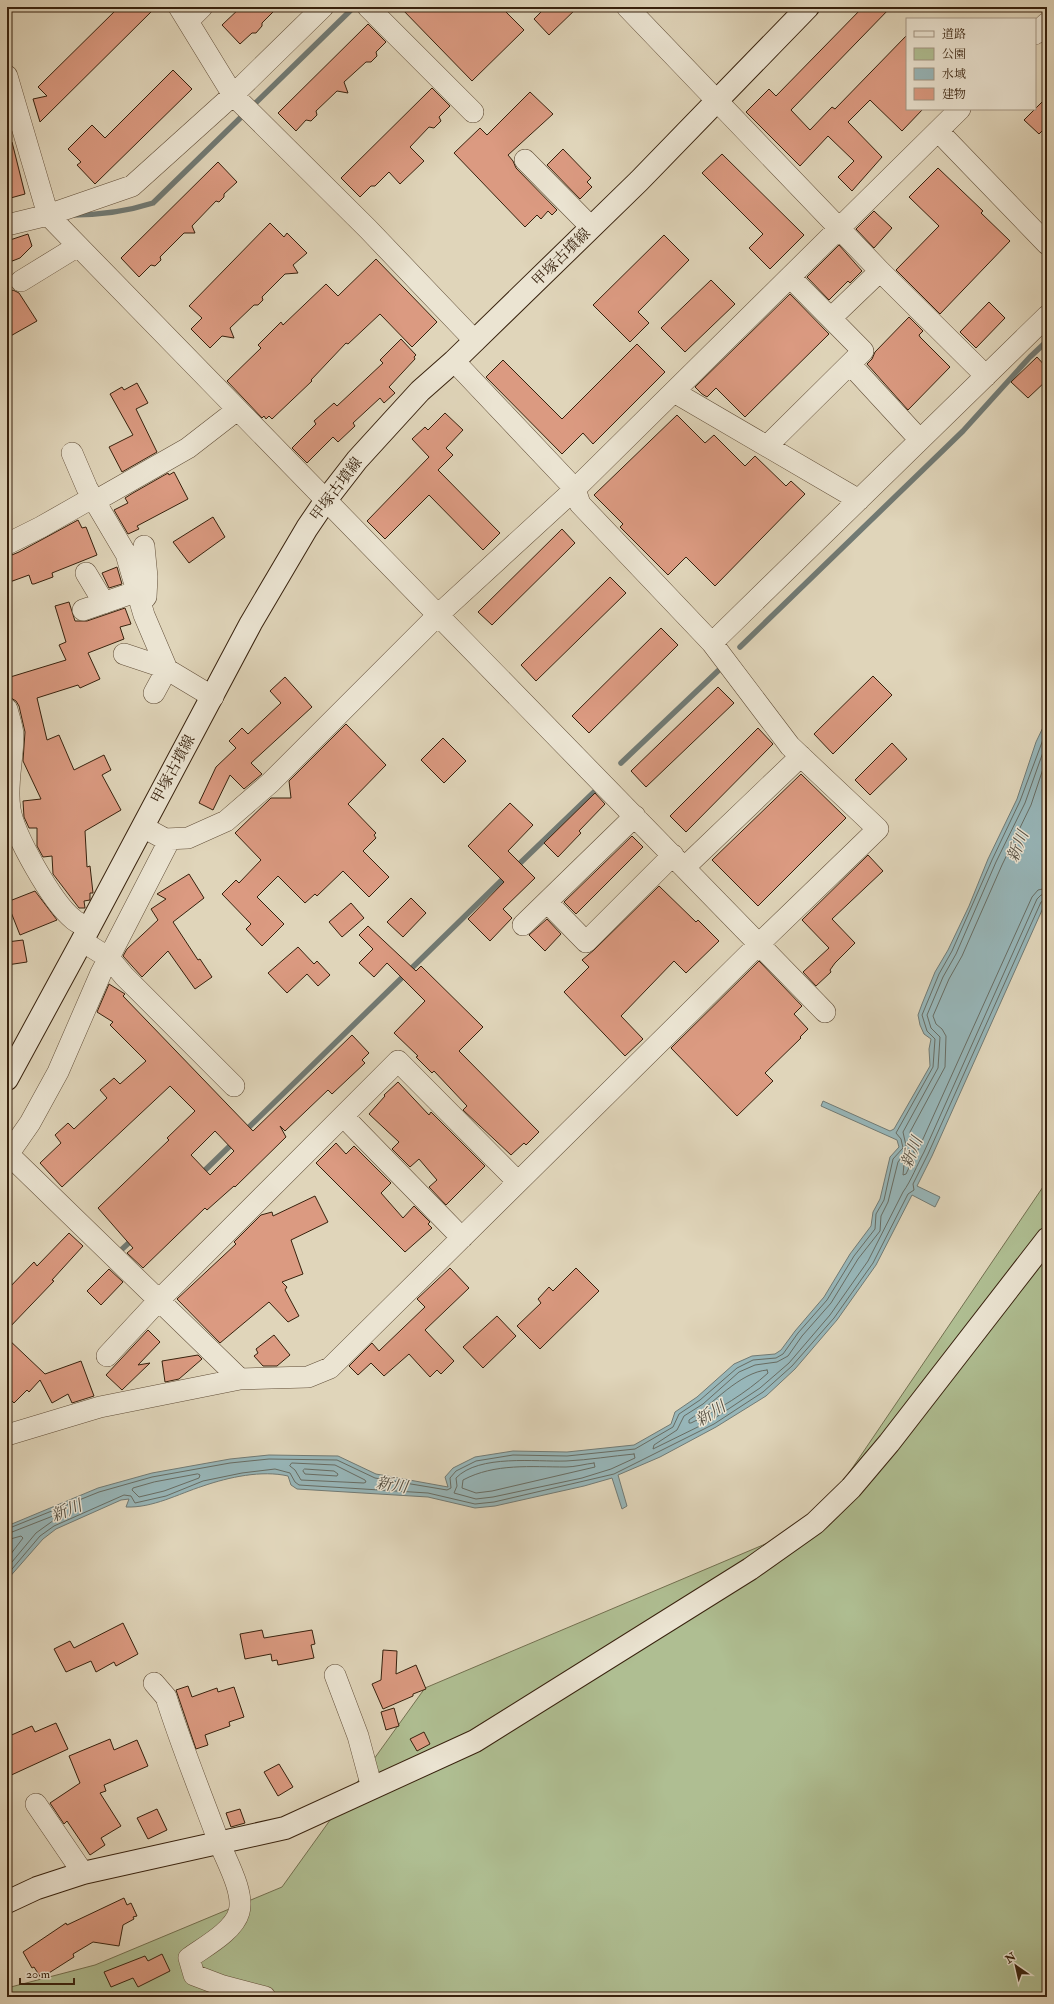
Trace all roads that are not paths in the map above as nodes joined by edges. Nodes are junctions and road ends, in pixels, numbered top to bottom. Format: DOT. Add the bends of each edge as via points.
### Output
graph roads {
  1 [pos="323,7"];
  2 [pos="368,7"];
  3 [pos="627,7"];
  4 [pos="808,7"];
  5 [pos="190,12"];
  6 [pos="1047,23"];
  7 [pos="1036,33"];
  8 [pos="7,76"];
  9 [pos="233,95"];
  10 [pos="717,101"];
  11 [pos="959,110"];
  12 [pos="472,112"];
  13 [pos="938,131"];
  14 [pos="525,160"];
  15 [pos="48,215"];
  16 [pos="7,225"];
  17 [pos="591,227"];
  18 [pos="839,228"];
  19 [pos="1047,244"];
  20 [pos="78,246"];
  21 [pos="880,271"];
  22 [pos="790,277"];
  23 [pos="21,281"];
  24 [pos="1047,316"];
  25 [pos="831,318"];
  26 [pos="476,341"];
  27 [pos="454,361"];
  28 [pos="850,364"];
  29 [pos="986,376"];
  30 [pos="674,392"];
  31 [pos="237,410"];
  32 [pos="920,440"];
  33 [pos="767,446"];
  34 [pos="72,453"];
  35 [pos="576,489"];
  36 [pos="326,500"];
  37 [pos="859,500"];
  38 [pos="95,501"];
  39 [pos="7,544"];
  40 [pos="144,546"];
  41 [pos="86,573"];
  42 [pos="140,598"];
  43 [pos="104,603"];
  44 [pos="83,610"];
  45 [pos="439,614"];
  46 [pos="712,643"];
  47 [pos="124,654"];
  48 [pos="167,670"];
  49 [pos="154,693"];
  50 [pos="213,697"];
  51 [pos="7,709"];
  52 [pos="801,756"];
  53 [pos="635,816"];
  54 [pos="143,827"];
  55 [pos="170,840"];
  56 [pos="679,861"];
  57 [pos="547,902"];
  58 [pos="524,924"];
  59 [pos="86,935"];
  60 [pos="759,944"];
  61 [pos="110,958"];
  62 [pos="825,1012"];
  63 [pos="7,1079"];
  64 [pos="234,1086"];
  65 [pos="343,1116"];
  66 [pos="7,1154"];
  67 [pos="518,1182"];
  68 [pos="462,1238"];
  69 [pos="1047,1239"];
  70 [pos="159,1300"];
  71 [pos="107,1356"];
  72 [pos="240,1379"];
  73 [pos="7,1434"];
  74 [pos="335,1676"];
  75 [pos="154,1683"];
  76 [pos="372,1788"];
  77 [pos="36,1804"];
  78 [pos="219,1843"];
  79 [pos="83,1873"];
  80 [pos="7,1902"];
  81 [pos="265,1997"];
  1 -- 9 [label="street"];
  2 -- 12 [label="street"];
  3 -- 10 [label="street"];
  4 -- 10 [label="main road, 甲塚古墳線"];
  5 -- 9 [label="street"];
  6 -- 7 [label="street"];
  8 -- 15 [label="street"];
  9 -- 15 [label="street" via="132,186"];
  9 -- 26 [label="street"];
  10 -- 17 [label="main road, 甲塚古墳線"];
  10 -- 18 [label="street"];
  11 -- 13 [label="street"];
  13 -- 18 [label="street"];
  13 -- 19 [label="street"];
  14 -- 17 [label="street"];
  15 -- 16 [label="street"];
  15 -- 20 [label="street"];
  17 -- 26 [label="main road, 甲塚古墳線"];
  18 -- 21 [label="street"];
  18 -- 22 [label="street"];
  20 -- 23 [label="street"];
  20 -- 31 [label="street"];
  21 -- 25 [label="street"];
  21 -- 29 [label="street"];
  22 -- 25 [label="street"];
  22 -- 30 [label="street"];
  24 -- 29 [label="street"];
  25 -- 28 [label="street" via="863,351"];
  26 -- 27 [label="main road, 甲塚古墳線"];
  27 -- 35 [label="street"];
  27 -- 36 [label="main road, 甲塚古墳線" via="420,391 357,460"];
  28 -- 32 [label="street"];
  28 -- 33 [label="street"];
  29 -- 32 [label="street"];
  30 -- 33 [label="street"];
  30 -- 35 [label="street"];
  31 -- 36 [label="street"];
  31 -- 38 [label="street" via="188,448"];
  32 -- 37 [label="street"];
  33 -- 37 [label="street"];
  34 -- 38 [label="street"];
  35 -- 45 [label="street"];
  35 -- 46 [label="street" via="580,504"];
  36 -- 45 [label="street"];
  36 -- 50 [label="main road, 甲塚古墳線" via="306,528 255,616"];
  37 -- 46 [label="street"];
  38 -- 39 [label="street" via="85,502"];
  38 -- 42 [label="street" via="126,554"];
  40 -- 42 [label="street" via="147,597"];
  41 -- 43 [label="street"];
  42 -- 43 [label="street"];
  42 -- 48 [label="street"];
  43 -- 44 [label="street"];
  45 -- 53 [label="street"];
  45 -- 55 [label="street" via="270,783 226,821 188,838"];
  46 -- 52 [label="street" via="790,746"];
  47 -- 48 [label="street"];
  48 -- 49 [label="street"];
  48 -- 50 [label="street"];
  50 -- 54 [label="main road, 甲塚古墳線"];
  51 -- 59 [label="street" via="13,734 9,789 14,825 27,853 54,895"];
  52 -- 56 [label="street"];
  52 -- 60 [label="street" via="878,829"];
  53 -- 56 [label="street"];
  53 -- 57 [label="street"];
  54 -- 55 [label="street"];
  54 -- 59 [label="main road, 甲塚古墳線"];
  55 -- 61 [label="street"];
  56 -- 57 [label="street" via="586,942"];
  56 -- 60 [label="street"];
  57 -- 58 [label="street"];
  59 -- 61 [label="street"];
  59 -- 63 [label="main road, 甲塚古墳線"];
  60 -- 62 [label="street"];
  60 -- 67 [label="street"];
  61 -- 64 [label="street" via="124,976"];
  61 -- 66 [label="street" via="58,1072 30,1123"];
  65 -- 67 [label="street" via="398,1061"];
  65 -- 68 [label="street"];
  65 -- 70 [label="street"];
  66 -- 70 [label="street"];
  67 -- 68 [label="street"];
  68 -- 72 [label="street" via="330,1368 308,1377"];
  69 -- 76 [label="main road" via="889,1443 851,1488 815,1523 750,1569 475,1741"];
  70 -- 71 [label="street"];
  70 -- 72 [label="street"];
  72 -- 73 [label="street" via="100,1407"];
  74 -- 76 [label="street" via="358,1736"];
  75 -- 78 [label="street" via="166,1697"];
  76 -- 78 [label="main road" via="284,1828"];
  77 -- 79 [label="street"];
  78 -- 79 [label="main road"];
  78 -- 81 [label="street" via="236,1883 240,1902 239,1913 223,1935 189,1958 194,1975"];
  79 -- 80 [label="main road" via="37,1888"];
}
